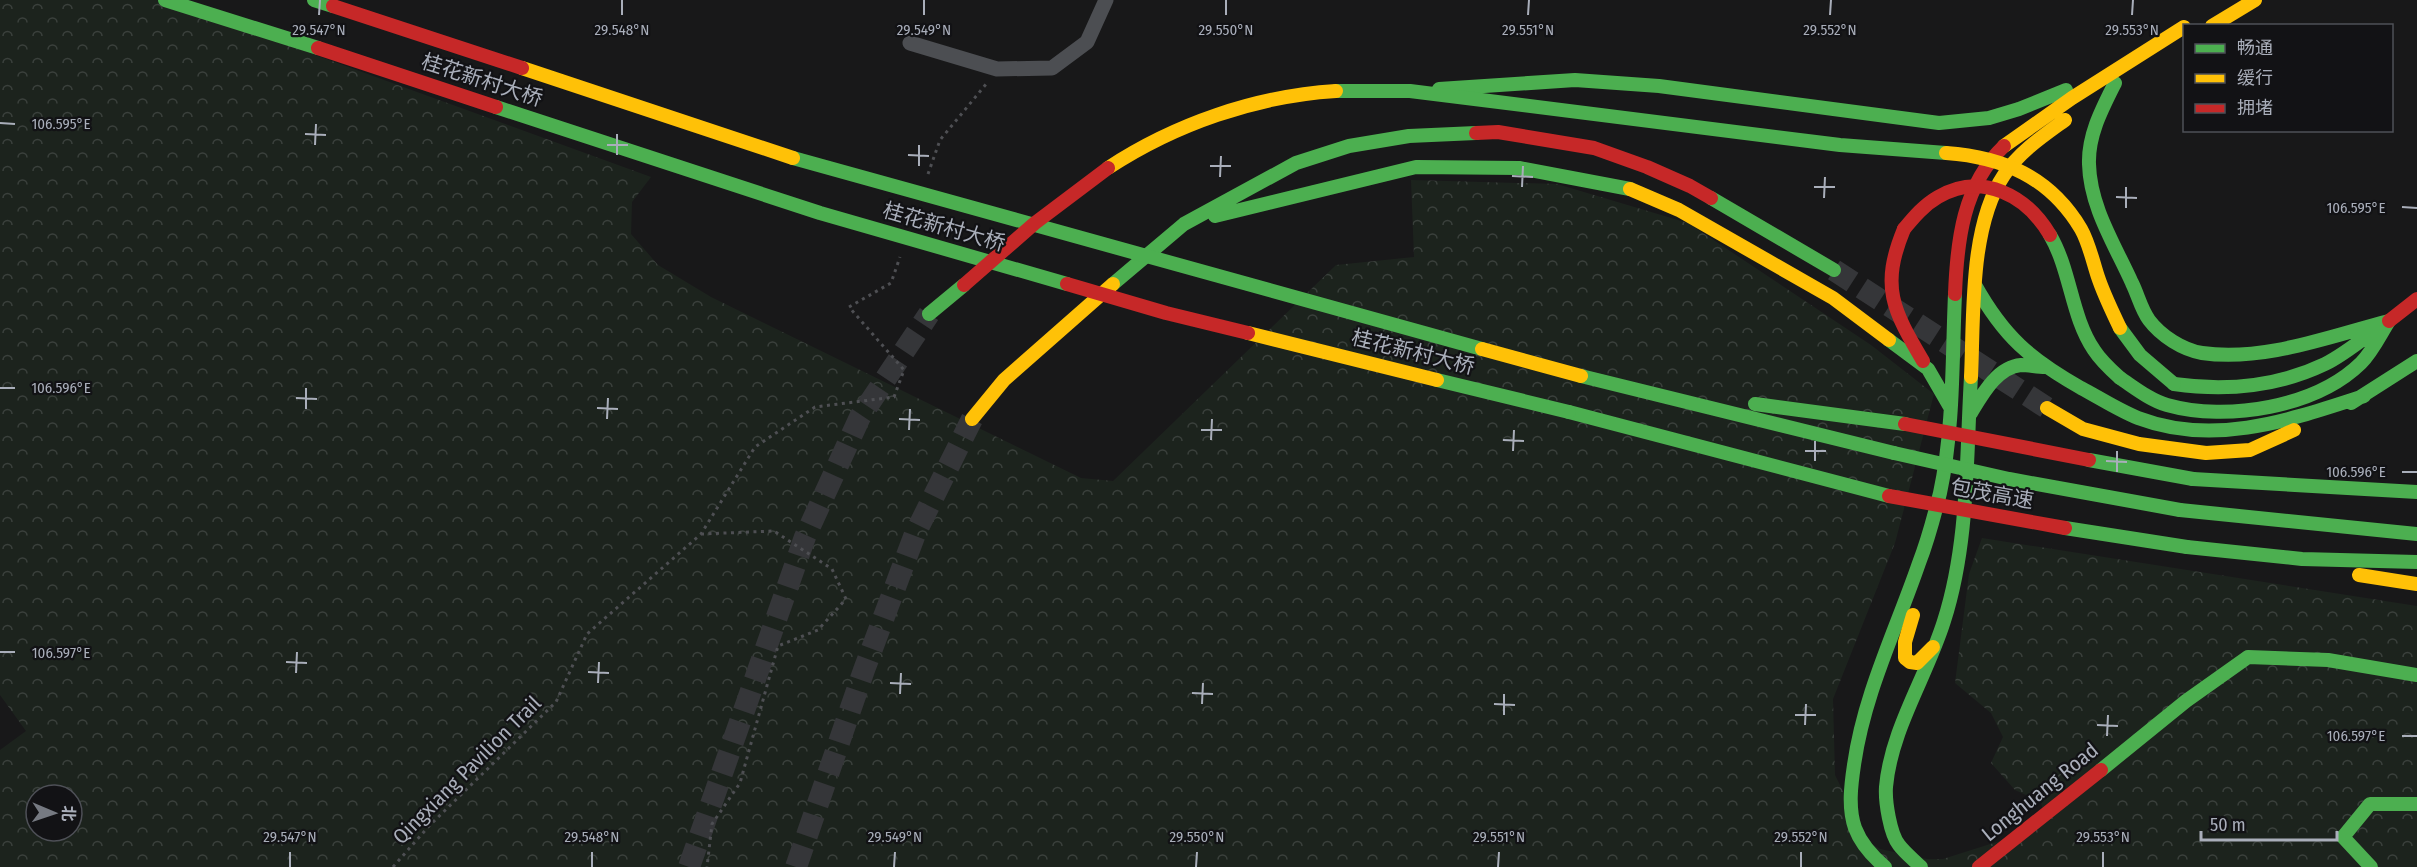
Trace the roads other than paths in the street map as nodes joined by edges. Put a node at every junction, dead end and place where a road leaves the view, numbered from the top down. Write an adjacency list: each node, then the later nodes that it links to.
1 (165, 0): 28 (main road, 桂花新村大桥, bridge)
2 (314, 0): 23 (main road, 桂花新村大桥, bridge)
3 (1107, 0): 9 (street)
4 (2229, 0): 6 (main road)
5 (2255, 0): 6 (main road)
6 (2196, 23)
7 (2183, 31): 10 (main road)
8 (2183, 42): 10 (main road)
9 (910, 43)
10 (2113, 77): 11 (main road, bridge); 13 (main road); 15 (main road); 19 (main road)
11 (1410, 91): 18 (main road, bridge); 19 (main road, bridge)
12 (1184, 224): 14 (main road); 22 (main road); 30 (main road, bridge)
13 (1957, 243): 15 (main road); 26 (main road)
14 (1834, 270)
15 (1976, 287): 21 (main road); 29 (main road)
16 (2417, 299): 19 (main road)
17 (2417, 310): 19 (main road)
18 (929, 314)
19 (2389, 321): 22 (main road, bridge)
20 (2417, 362): 24 (main road)
21 (2045, 367): 24 (main road); 29 (main road)
22 (1928, 369): 26 (main road)
23 (1581, 376): 25 (main road, 包茂高速)
24 (2364, 396): 27 (main road)
25 (1672, 397): 31 (main road, bridge); 33 (main road, 包茂高速, bridge)
26 (1950, 407): 32 (main road)
27 (2047, 408)
28 (1569, 412): 34 (main road, 包茂高速, bridge)
29 (1970, 414): 37 (main road)
30 (972, 419)
31 (2417, 492)
32 (1932, 522): 37 (main road); 40 (main road)
33 (2417, 534)
34 (2233, 554): 35 (main road, 包茂高速); 36 (main road)
35 (2417, 562)
36 (2417, 584)
37 (1934, 646): 41 (main road)
38 (2417, 675): 42 (main road, Longhuang Road)
39 (2417, 804): 43 (main road)
40 (1885, 867)
41 (1921, 867)
42 (1979, 867)
43 (2371, 867)

